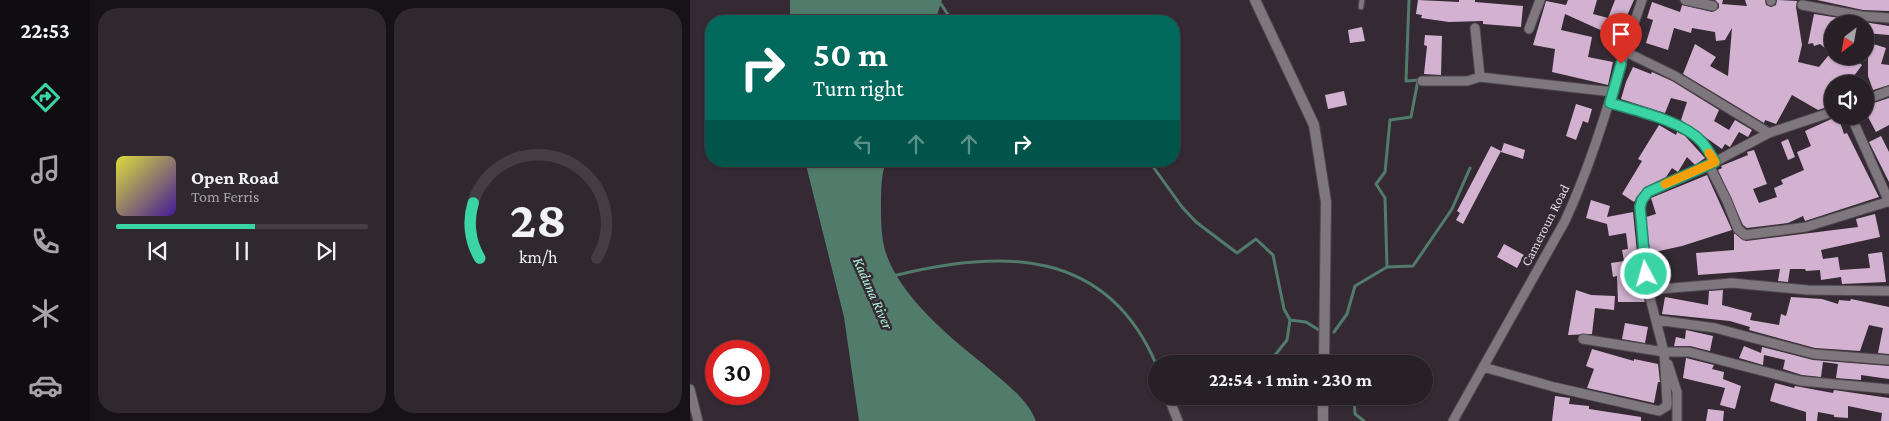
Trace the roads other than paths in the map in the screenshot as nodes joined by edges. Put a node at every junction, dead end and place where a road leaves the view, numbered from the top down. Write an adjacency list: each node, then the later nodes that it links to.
1 (1255, 0): 29 (street)
2 (1362, 0): 8 (lane)
3 (1540, 0): 11 (street)
4 (1642, 0): 12 (street, Cameroun Road)
5 (1685, 0): 7 (street)
6 (1802, 5): 9 (street)
7 (1713, 6)
8 (1361, 8)
9 (1889, 18)
10 (1476, 28): 13 (street)
11 (1529, 29)
12 (1624, 51): 16 (street, Cameroun Road); 21 (street)
13 (1480, 77): 14 (street); 16 (street)
14 (1422, 81)
15 (1889, 91): 17 (street)
16 (1613, 92): 18 (street, Cameroun Road)
17 (1874, 97)
18 (1610, 103): 22 (street); 31 (street, Cameroun Road)
19 (1824, 115): 21 (street)
20 (1855, 125): 23 (street)
21 (1769, 134): 22 (street)
22 (1712, 163): 23 (street); 24 (street)
23 (1888, 202)
24 (1648, 290): 25 (street); 26 (street)
25 (1889, 291)
26 (1657, 320): 28 (street); 30 (street)
27 (1583, 339): 28 (street)
28 (1664, 352): 31 (street); 32 (street); 40 (street)
29 (1324, 355)
30 (1889, 360)
31 (1483, 368): 39 (street, Cameroun Road)
32 (1889, 389)
33 (690, 390): 36 (street)
34 (1172, 405): 37 (street)
35 (1323, 405): 38 (street)
36 (698, 421)
37 (1178, 421)
38 (1323, 421)
39 (1453, 421)
40 (1677, 421)

